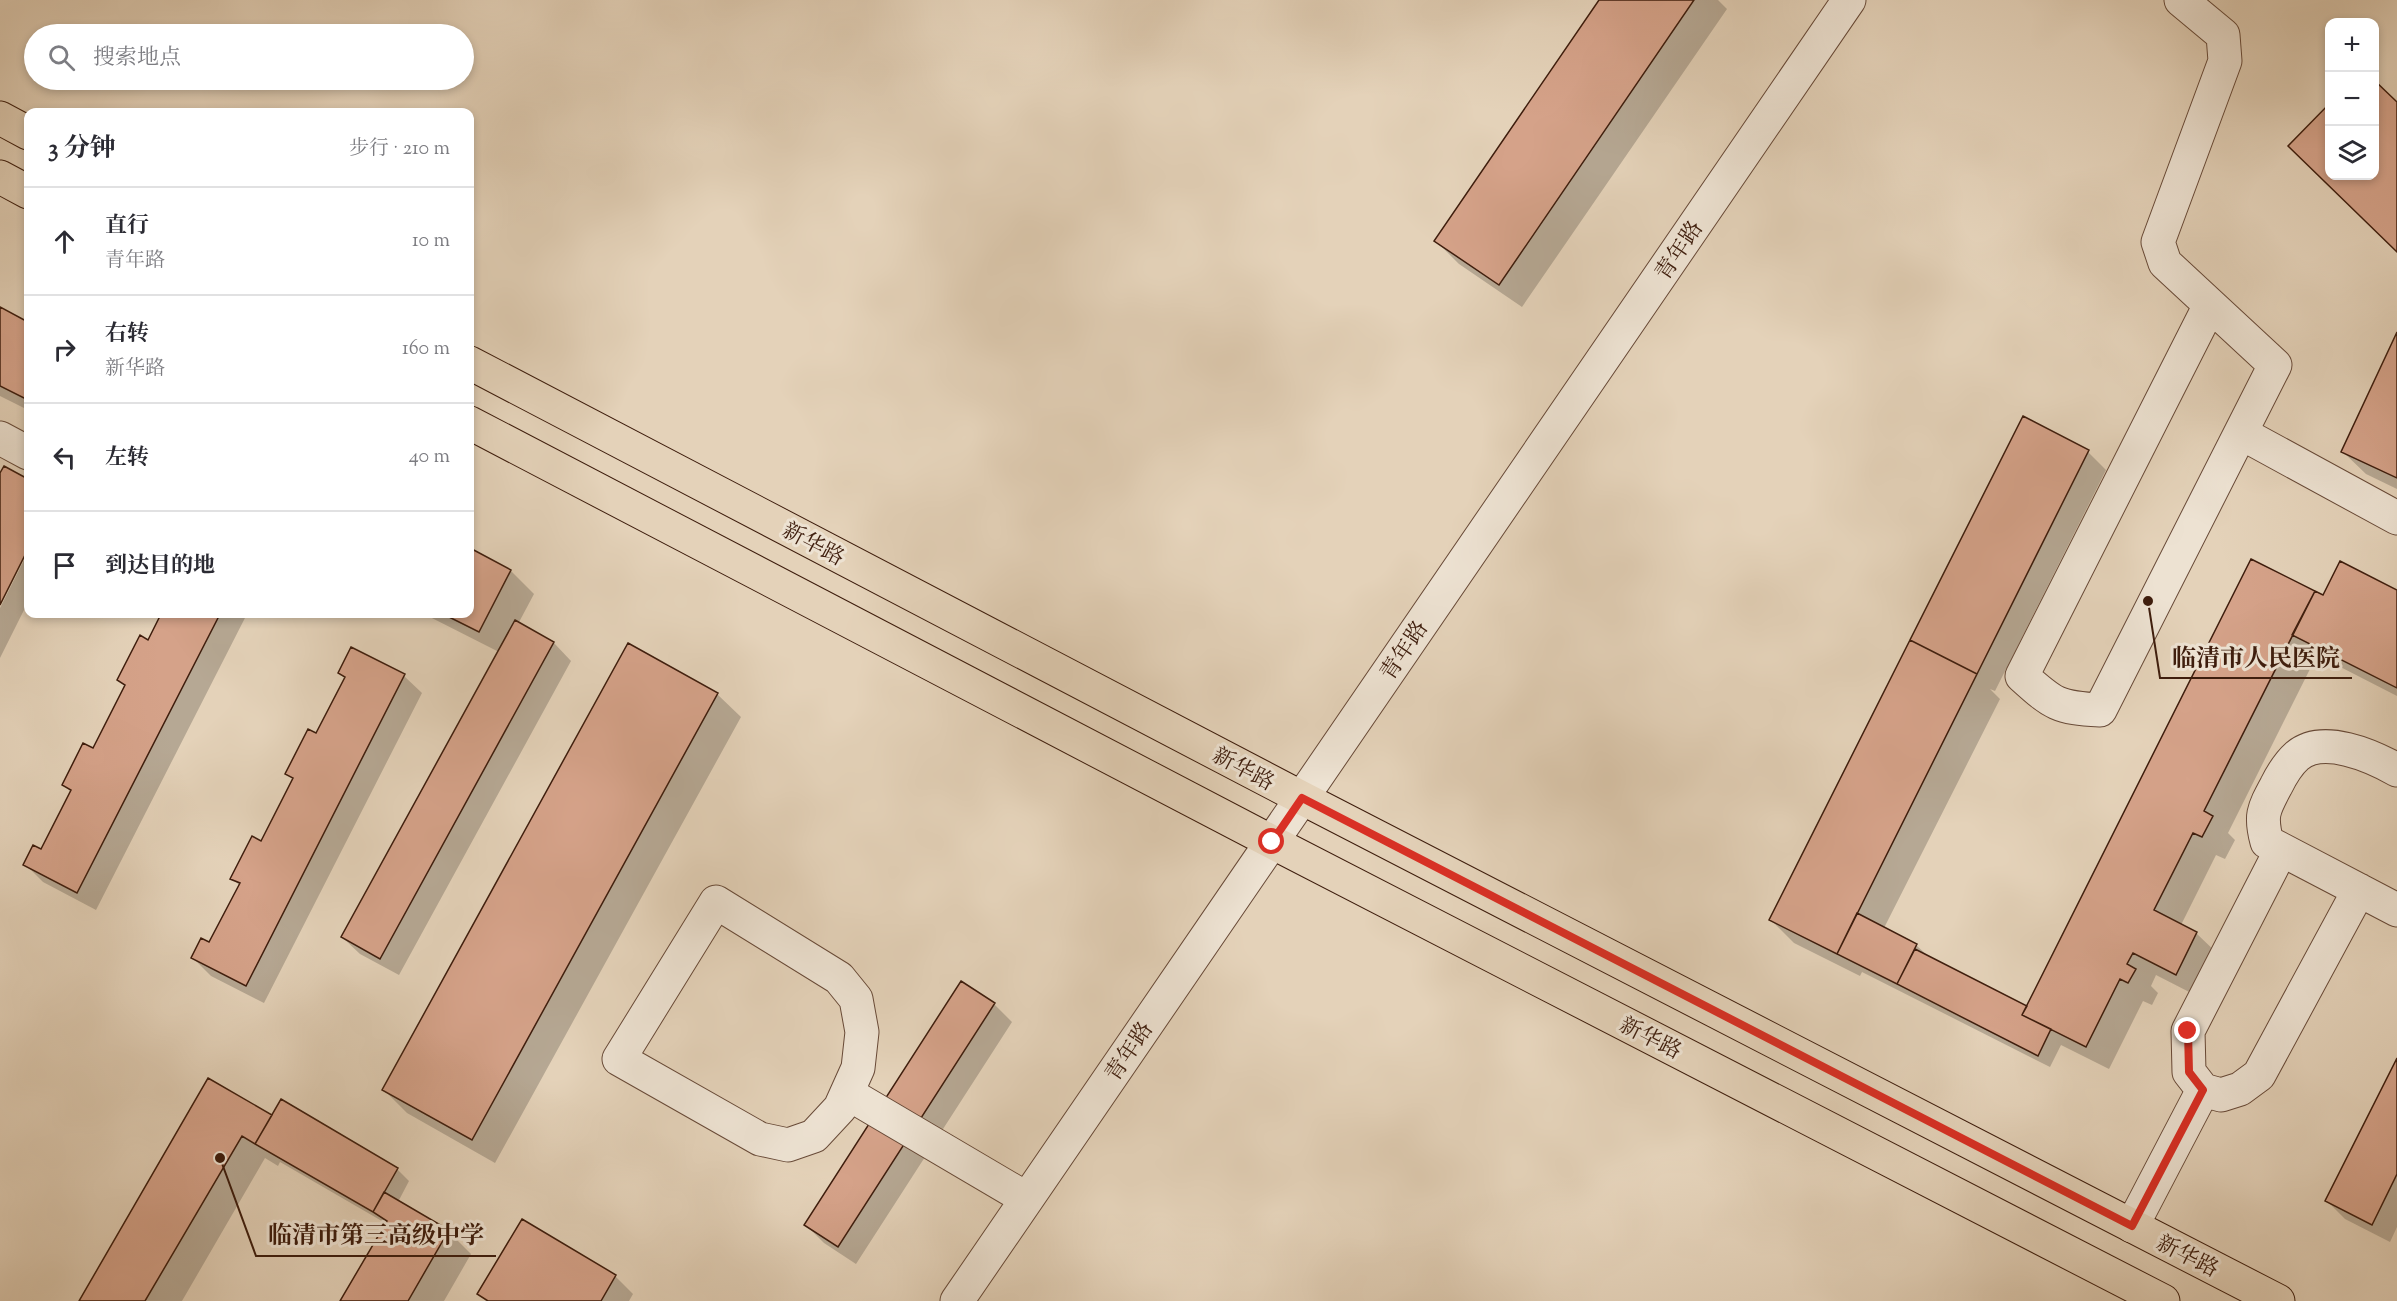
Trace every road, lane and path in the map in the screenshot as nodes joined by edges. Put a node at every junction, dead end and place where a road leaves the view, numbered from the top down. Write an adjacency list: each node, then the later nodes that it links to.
1 (1849, 0): 15 (street, 青年路)
2 (2181, 0): 7 (street)
3 (0, 118): 4 (main road)
4 (24, 131)
5 (0, 177): 6 (main road)
6 (24, 190)
7 (2210, 305): 10 (street); 10 (street)
8 (474, 365): 15 (main road, 新华路)
9 (474, 425): 16 (main road, 新华路)
10 (2241, 433): 13 (street)
11 (0, 438): 12 (street)
12 (24, 451)
13 (2397, 518)
14 (2397, 770): 17 (street)
15 (1302, 798): 16 (street, 青年路); 23 (main road, 新华路)
16 (1272, 842): 22 (street, 青年路); 25 (main road, 新华路)
17 (2281, 850): 18 (street); 20 (street)
18 (2359, 891): 19 (street); 20 (street)
19 (2397, 910)
20 (2203, 1090): 23 (street)
21 (847, 1093): 21 (street); 22 (street)
22 (1027, 1199): 24 (street, 青年路)
23 (2132, 1226): 26 (main road, 新华路)
24 (957, 1301)
25 (2163, 1301)
26 (2277, 1301)

